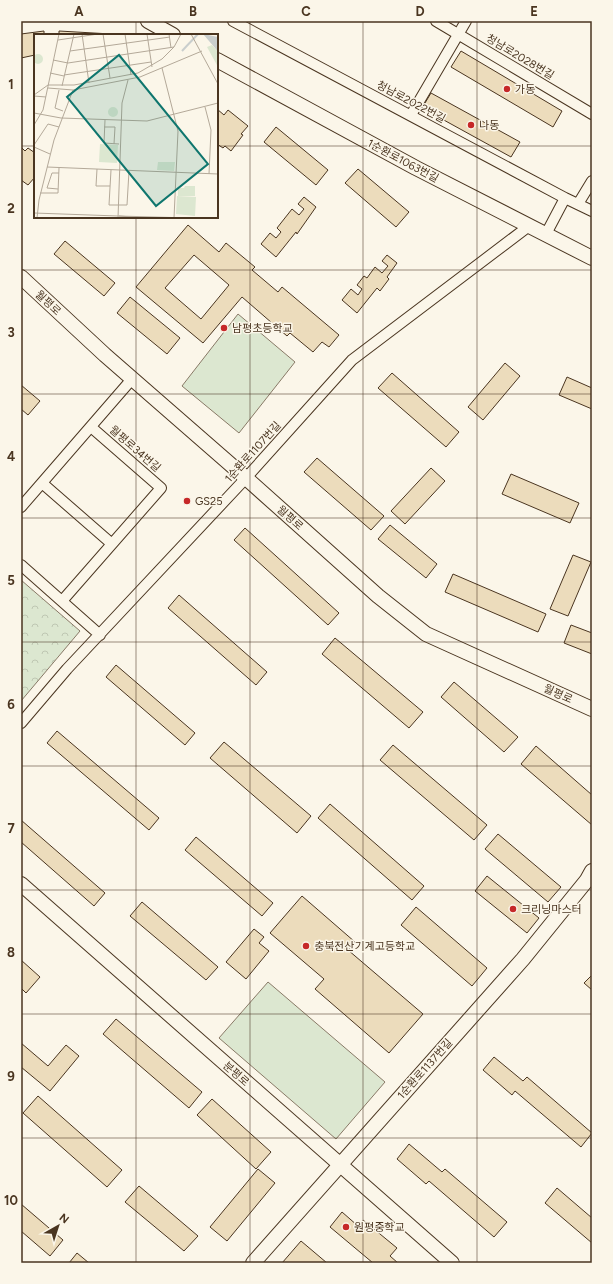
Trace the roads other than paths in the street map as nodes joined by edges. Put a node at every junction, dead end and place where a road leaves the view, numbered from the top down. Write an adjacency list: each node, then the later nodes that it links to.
1 (148, 21): 5 (street)
2 (235, 21): 9 (street, 청남로2022번길)
3 (436, 21): 6 (street, 청남로2028번길)
4 (466, 21): 6 (street)
5 (170, 34)
6 (458, 34): 8 (street, 청남로2028번길); 9 (street)
7 (218, 61): 14 (street, 1순환로1063번길)
8 (592, 114)
9 (411, 115): 11 (street, 청남로2022번길)
10 (592, 181): 12 (street)
11 (565, 198): 12 (street, 청남로2022번길); 15 (street)
12 (578, 204): 13 (street, 청남로2022번길)
13 (592, 211)
14 (529, 226): 15 (street, 1순환로1063번길); 20 (street, 1순환로1107번길)
15 (546, 234): 16 (street, 1순환로1063번길)
16 (592, 258)
17 (21, 278): 18 (street, 월평로)
18 (132, 379): 19 (street, 월평로34번길); 20 (street, 월평로)
19 (91, 427): 21 (street, 월평로34번길); 23 (street, 월평로34번길)
20 (246, 478): 26 (street, 1순환로1107번길); 27 (street, 월평로)
21 (42, 483): 22 (street, 월평로34번길); 23 (street)
22 (21, 507)
23 (112, 544): 25 (street, 월평로34번길)
24 (21, 565): 25 (street)
25 (62, 601): 26 (street)
26 (100, 635): 28 (street, 1순환로1107번길)
27 (592, 709)
28 (21, 722)
29 (592, 871): 31 (street, 1순환로1137번길)
30 (21, 884): 31 (street, 분평로)
31 (340, 1164): 32 (street, 1순환로1137번길); 33 (street, 분평로)
32 (253, 1263)
33 (452, 1263)

